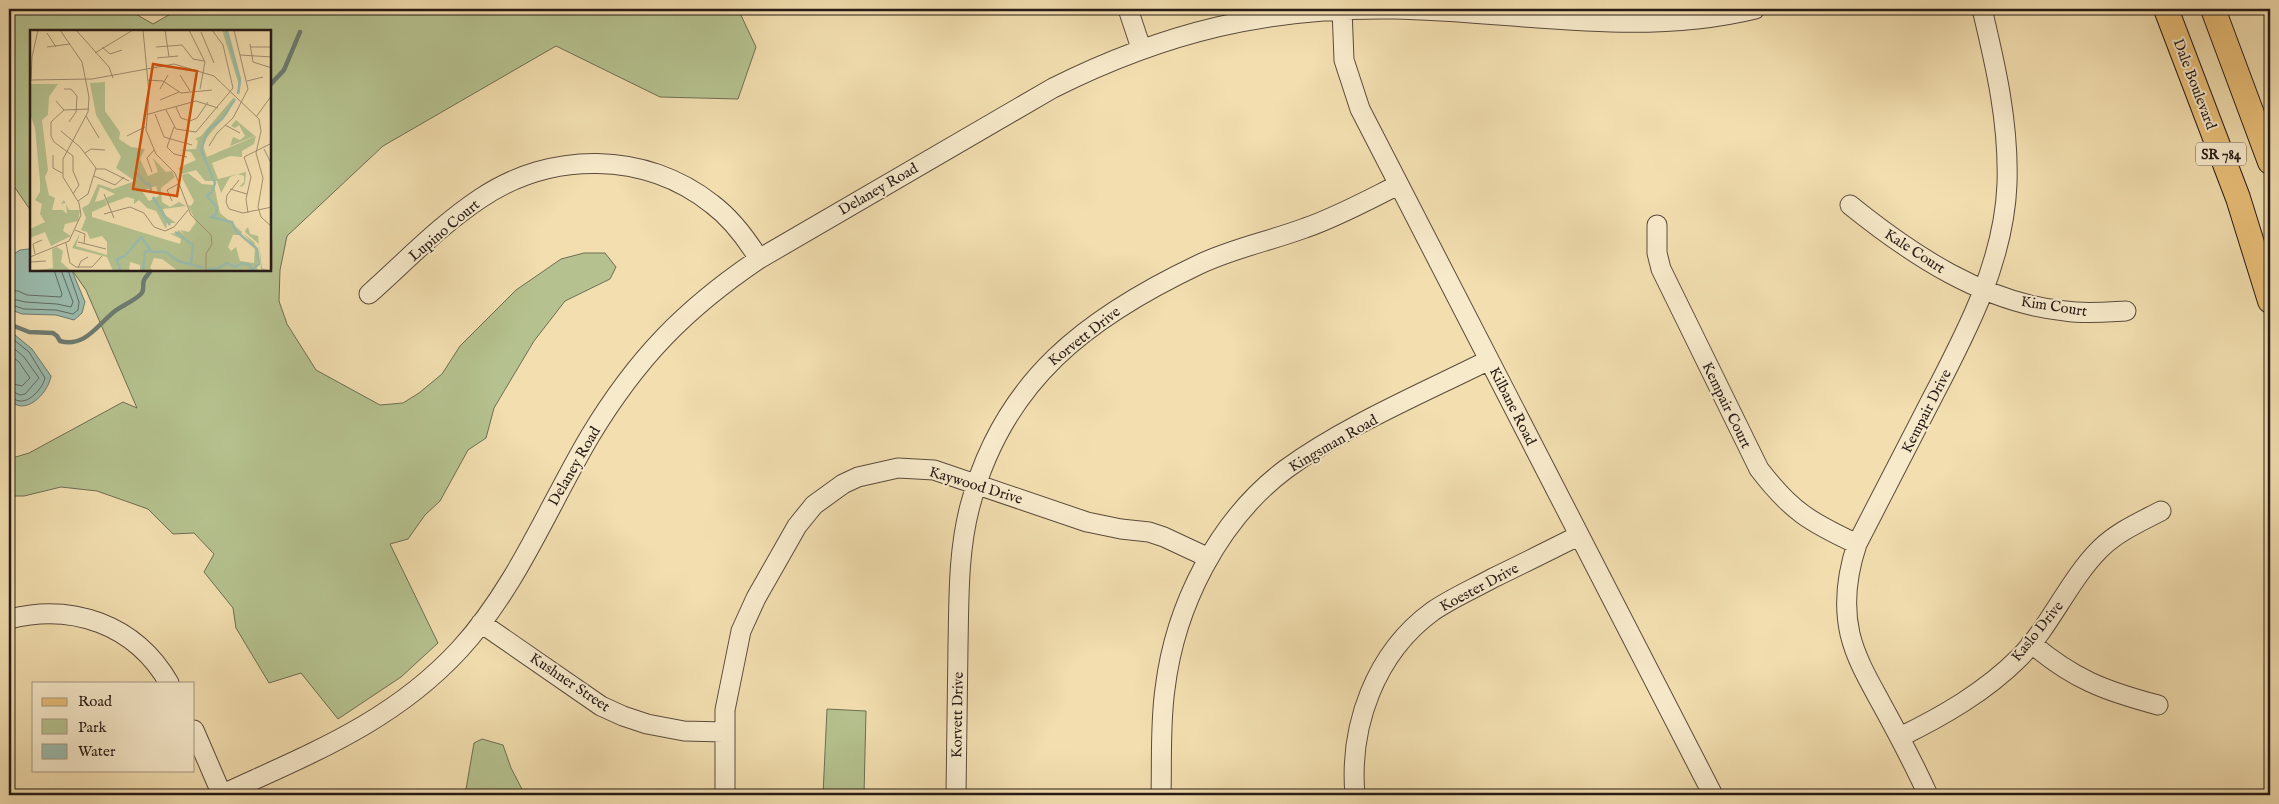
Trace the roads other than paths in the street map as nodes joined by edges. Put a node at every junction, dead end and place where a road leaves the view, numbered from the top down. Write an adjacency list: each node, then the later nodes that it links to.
1 (1128, 9): 7 (street)
2 (1342, 9): 3 (street, Delaney Road); 7 (street, Delaney Road); 9 (street, Kilbane Road)
3 (1755, 9)
4 (1982, 9): 13 (street, Kempair Drive)
5 (2166, 9): 15 (main road, Dale Boulevard / SR 784)
6 (2213, 9): 8 (main road, SR 784)
7 (1141, 48): 12 (street, Delaney Road)
8 (2270, 162)
9 (1398, 184): 17 (street, Kilbane Road); 18 (street, Korvett Drive)
10 (1850, 205): 13 (street, Kale Court)
11 (1657, 225): 21 (street, Kempair Court)
12 (759, 259): 14 (street, Lupino Court); 24 (street, Delaney Road)
13 (1983, 289): 16 (street, Kim Court); 21 (street, Kempair Drive)
14 (369, 294)
15 (2270, 301)
16 (2126, 311)
17 (1489, 360): 20 (street, Kilbane Road); 22 (street, Kingsman Road)
18 (976, 484): 22 (street, Kaywood Drive); 29 (street, Kaywood Drive); 33 (street, Korvett Drive)
19 (2161, 511): 25 (street, Kaslo Drive)
20 (1578, 536): 35 (street, Koester Drive); 36 (street, Kilbane Road)
21 (1857, 544): 30 (street, Kempair Drive)
22 (1209, 558): 34 (street, Kingsman Road)
23 (9, 620): 26 (street)
24 (482, 623): 29 (street, Kushner Street); 31 (street, Delaney Road)
25 (2031, 643): 27 (street); 30 (street, Kaslo Drive)
26 (168, 682)
27 (2158, 705)
28 (195, 732): 31 (street)
29 (724, 732): 32 (street, Kaywood Drive)
30 (1900, 737): 37 (street, Kempair Drive)
31 (221, 795)
32 (725, 795)
33 (956, 795)
34 (1162, 795)
35 (1355, 795)
36 (1713, 795)
37 (1928, 795)

